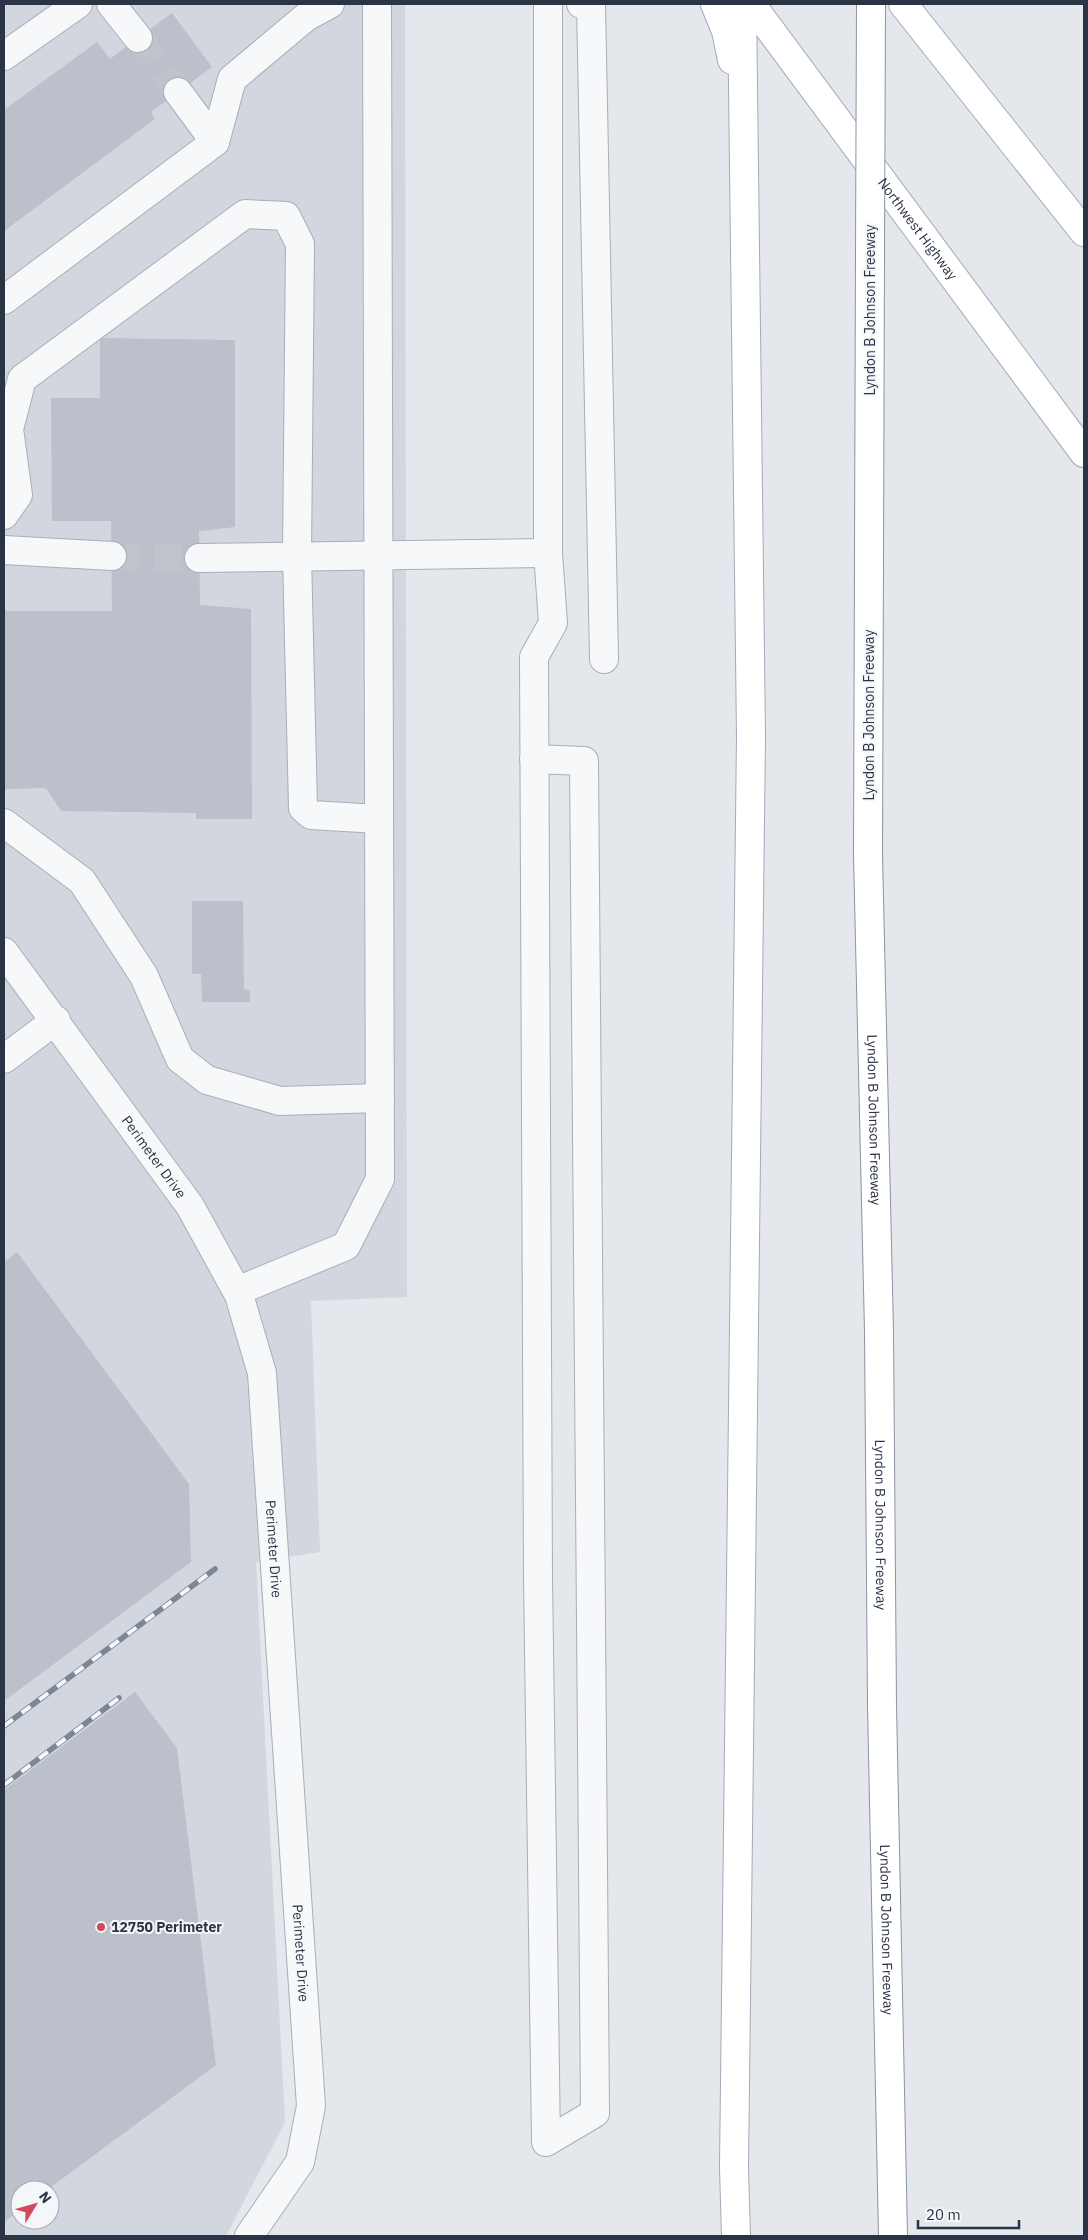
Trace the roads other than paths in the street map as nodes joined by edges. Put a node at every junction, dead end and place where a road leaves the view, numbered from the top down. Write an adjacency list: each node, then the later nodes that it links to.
1 (78, 4): 13 (street)
2 (111, 4): 12 (street)
3 (330, 4): 16 (street)
4 (377, 4): 23 (street)
5 (548, 4): 22 (street)
6 (581, 4): 27 (street)
7 (715, 4): 15 (main road)
8 (742, 4): 15 (main road)
9 (751, 4): 19 (main road, Northwest Highway)
10 (871, 4): 38 (main road, Lyndon B Johnson Freeway, bridge)
11 (903, 4): 17 (main road)
12 (138, 38)
13 (4, 56)
14 (178, 92): 16 (street)
15 (744, 117): 37 (main road)
16 (215, 142): 18 (street)
17 (1084, 232)
18 (4, 300)
19 (1084, 453)
20 (4, 515): 25 (street)
21 (4, 550): 24 (street)
22 (548, 553): 23 (street); 28 (street)
23 (377, 555): 25 (street); 29 (street)
24 (112, 556)
25 (298, 556): 26 (street); 29 (street)
26 (199, 558)
27 (604, 659)
28 (534, 759): 28 (street)
29 (378, 819): 34 (street)
30 (4, 823): 34 (street)
31 (4, 952): 32 (street, Perimeter Drive)
32 (56, 1020): 33 (street); 35 (street, Perimeter Drive)
33 (4, 1059)
34 (380, 1098): 35 (street)
35 (237, 1291): 36 (street, Perimeter Drive)
36 (248, 2236)
37 (736, 2236)
38 (893, 2236)

